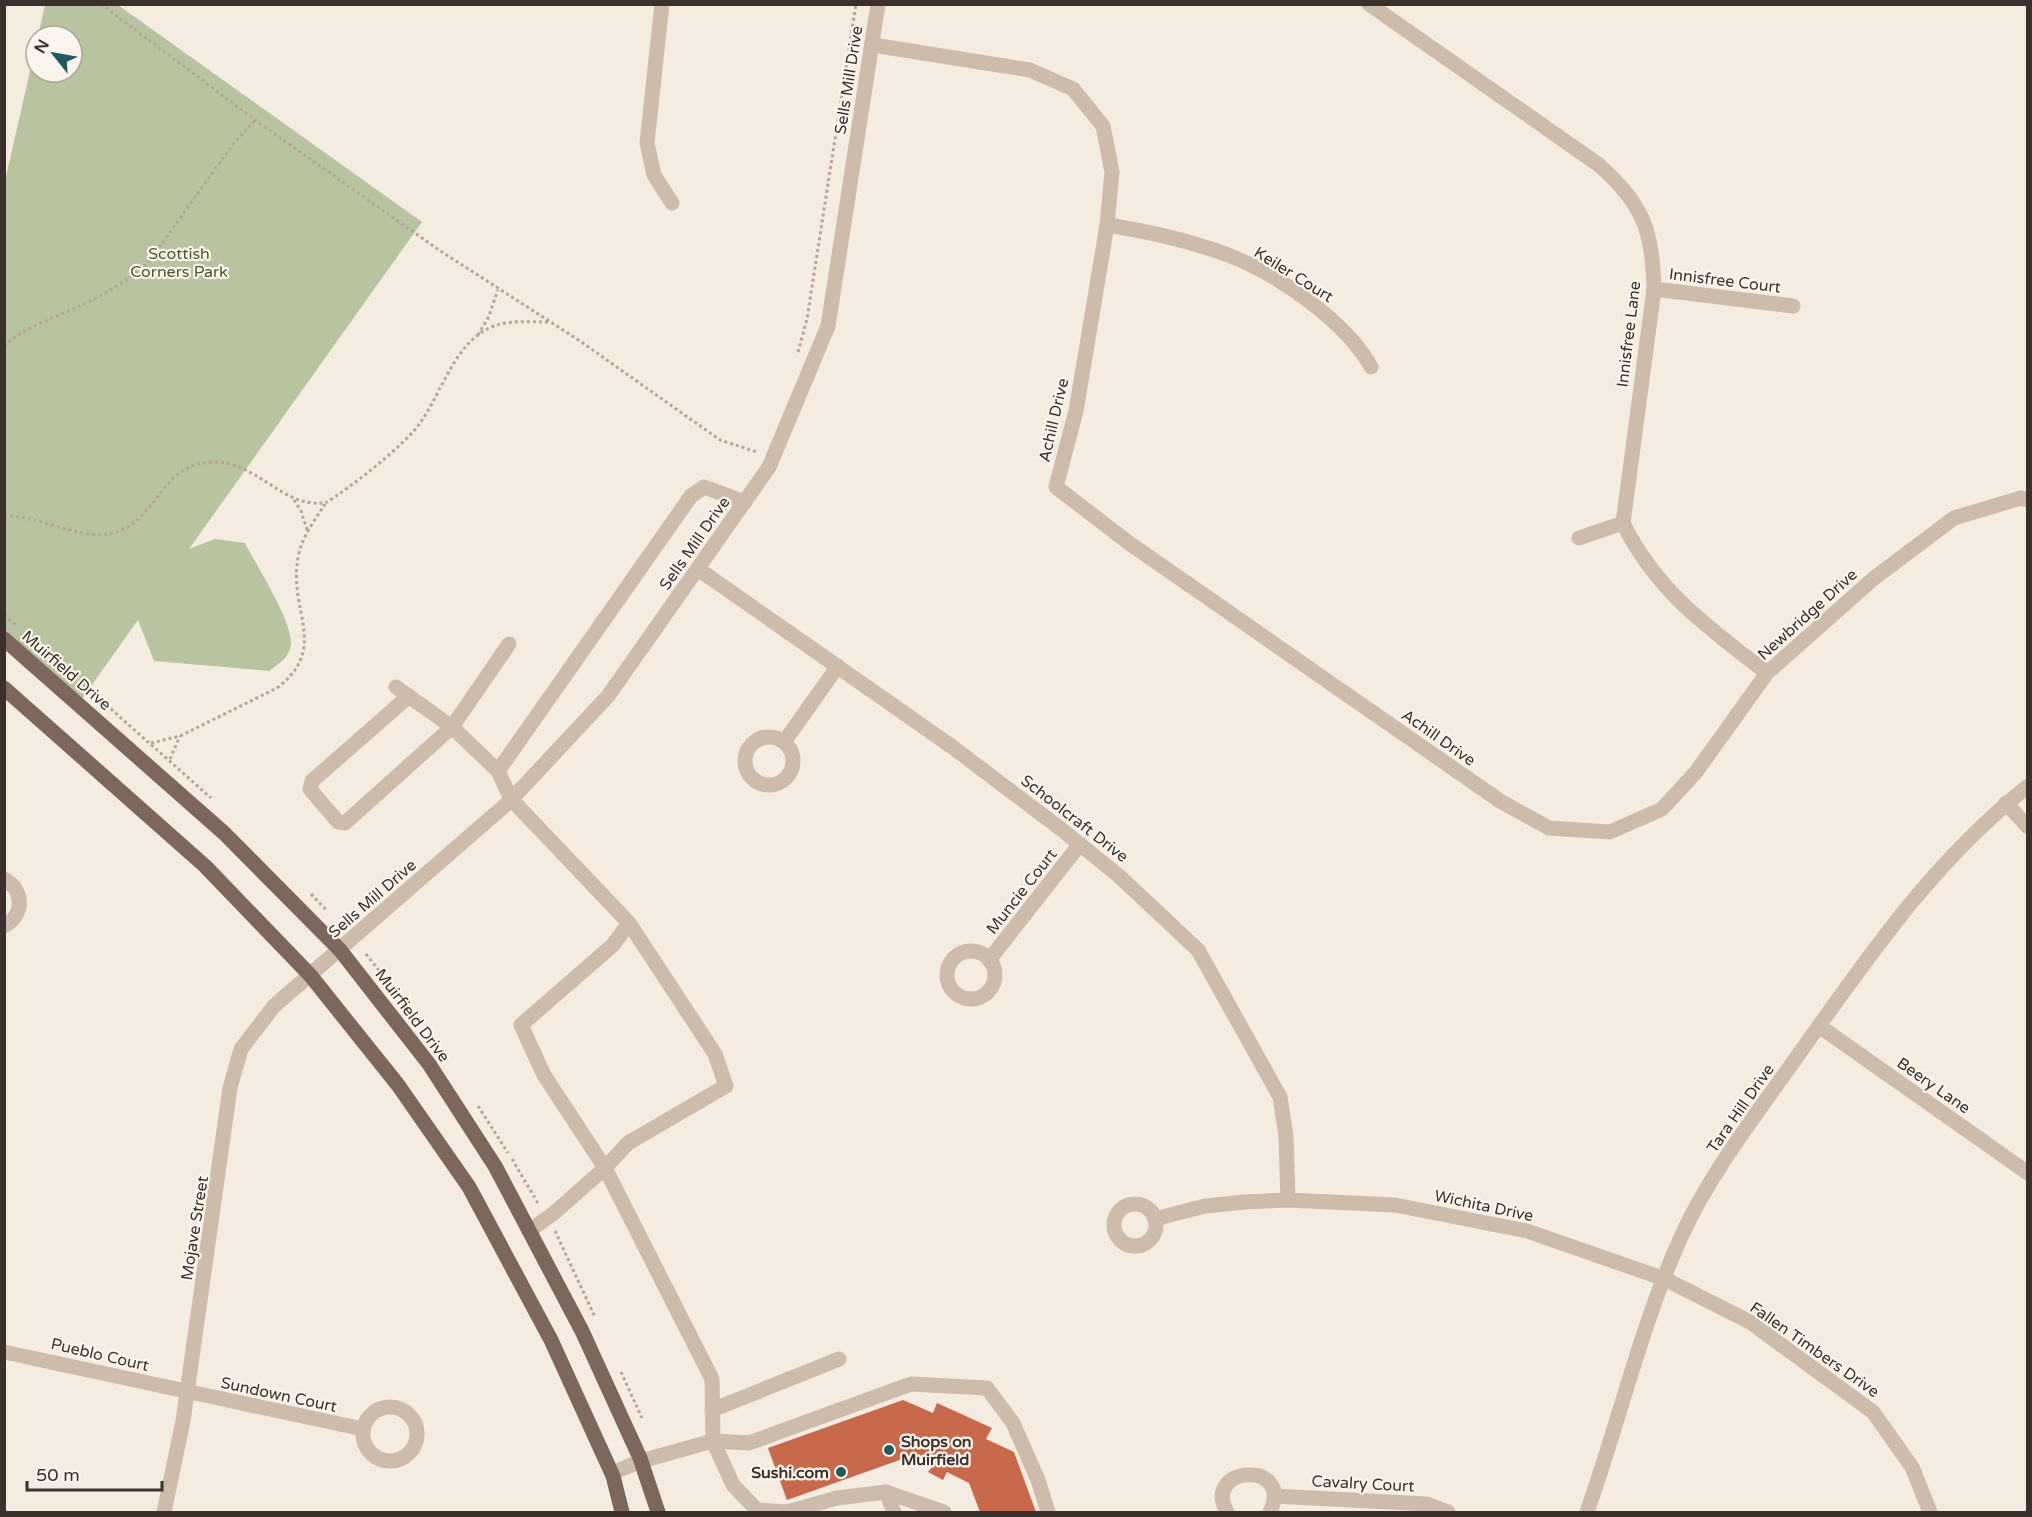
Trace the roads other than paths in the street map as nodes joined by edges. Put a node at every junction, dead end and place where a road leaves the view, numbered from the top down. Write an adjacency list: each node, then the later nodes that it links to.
1 (662, 4): 5 (street)
2 (878, 4): 4 (street, Sells Mill Drive)
3 (1369, 4): 7 (street, Innisfree Lane)
4 (873, 45): 6 (street, Achill Drive); 11 (street, Sells Mill Drive)
5 (672, 203)
6 (1107, 225): 9 (street, Keiler Court); 27 (street, Achill Drive)
7 (1654, 289): 8 (street, Innisfree Court); 12 (street, Innisfree Lane)
8 (1793, 306)
9 (1371, 367)
10 (2028, 500): 18 (street, Newbridge Drive)
11 (745, 502): 14 (street, Sells Mill Drive); 22 (street)
12 (1623, 523): 13 (street); 18 (street)
13 (1579, 538)
14 (698, 569): 17 (street, Schoolcraft Drive); 24 (street, Sells Mill Drive)
15 (4, 639): 32 (main road, Muirfield Drive)
16 (509, 644): 20 (street)
17 (838, 666): 21 (street); 28 (street, Schoolcraft Drive)
18 (1767, 673): 27 (street, Newbridge Drive)
19 (4, 688): 34 (main road)
20 (452, 727): 20 (street); 22 (street)
21 (784, 742)
22 (498, 771): 24 (street)
23 (2028, 786): 25 (street, Tara Hill Drive)
24 (512, 799): 30 (street); 32 (street, Sells Mill Drive)
25 (2006, 803): 26 (street); 35 (street, Tara Hill Drive)
26 (2028, 827)
27 (1549, 828)
28 (1080, 844): 33 (street, Muncie Court); 38 (street, Schoolcraft Drive)
29 (4, 879): 31 (street)
30 (629, 923): 36 (street); 36 (street)
31 (4, 926)
32 (340, 950): 34 (street, Sells Mill Drive); 40 (main road, Muirfield Drive)
33 (989, 960)
34 (310, 975): 44 (street, Mojave Street); 49 (main road)
35 (1819, 1026): 37 (street, Beery Lane); 41 (street, Tara Hill Drive)
36 (605, 1168): 40 (street); 45 (street)
37 (2028, 1173)
38 (1288, 1200): 39 (street, Wichita Drive); 41 (street, Wichita Drive)
39 (1155, 1219)
40 (530, 1231): 48 (main road, Muirfield Drive)
41 (1665, 1279): 64 (street, Tara Hill Drive); 65 (street, Fallen Timbers Drive)
42 (4, 1352): 44 (street, Pueblo Court)
43 (839, 1359): 45 (street)
44 (187, 1392): 46 (street, Sundown Court); 53 (street, Mojave Street)
45 (712, 1410): 47 (street)
46 (363, 1429)
47 (713, 1441): 48 (street); 56 (street); 60 (street)
48 (641, 1461): 49 (street); 55 (main road, Muirfield Drive)
49 (612, 1473): 54 (main road)
50 (886, 1492): 52 (street); 58 (street); 59 (street)
51 (1274, 1496): 61 (street); 62 (street); 63 (street, Cavalry Court)
52 (837, 1498): 56 (street); 57 (street)
53 (164, 1512)
54 (622, 1512)
55 (658, 1512)
56 (787, 1512)
57 (843, 1512)
58 (894, 1512)
59 (944, 1512)
60 (1048, 1512)
61 (1227, 1512)
62 (1270, 1512)
63 (1448, 1512)
64 (1587, 1512)
65 (1930, 1512)

